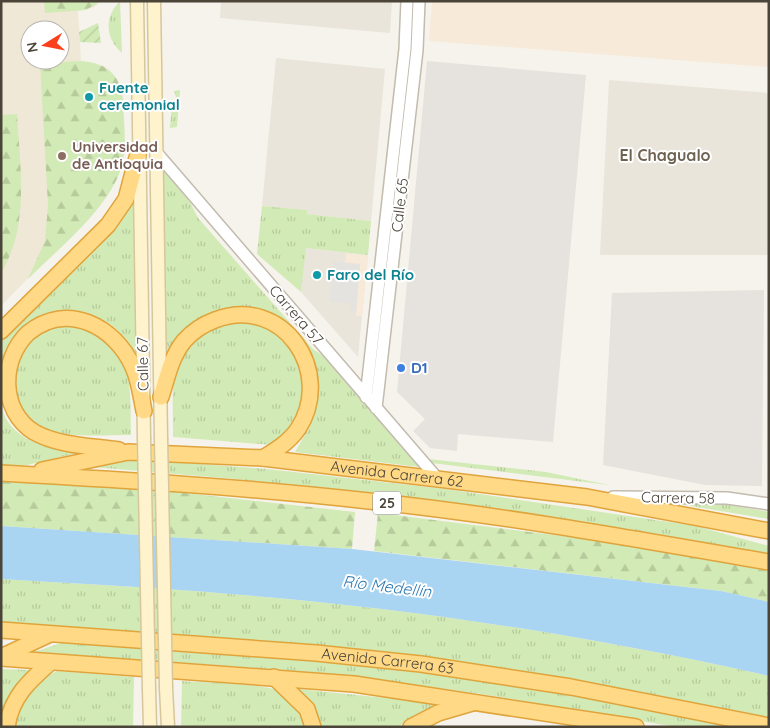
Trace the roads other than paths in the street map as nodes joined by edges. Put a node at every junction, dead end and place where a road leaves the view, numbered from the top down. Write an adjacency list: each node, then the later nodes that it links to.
1 (137, 1): 5 (main road, Calle 67)
2 (154, 1): 6 (main road, Calle 67)
3 (407, 1): 8 (street, Calle 65)
4 (419, 1): 10 (street, Calle 65)
5 (139, 150): 7 (highway); 11 (main road, Calle 67)
6 (156, 152): 8 (street, Carrera 57); 9 (main road, Calle 67)
7 (1, 330)
8 (366, 396): 10 (street, Carrera 57)
9 (161, 397): 13 (highway); 31 (main road, Calle 67, bridge)
10 (376, 408): 16 (street, Carrera 57)
11 (144, 410): 12 (highway); 30 (main road, Calle 67, bridge)
12 (128, 452): 13 (highway, Avenida Carrera 62 / 25); 15 (highway, Avenida Carrera 62 / 25)
13 (263, 458): 16 (highway, Avenida Carrera 62 / 25)
14 (1, 473): 15 (highway, Avenida Carrera 62 / 25)
15 (23, 474): 20 (highway, Avenida Carrera 62 / 25)
16 (437, 478): 17 (highway, Avenida Carrera 62 / 25)
17 (587, 497): 18 (street, Carrera 58); 19 (highway, Avenida Carrera 62 / 25)
18 (766, 501)
19 (769, 531)
20 (769, 562)
21 (1, 630): 22 (highway, Avenida Carrera 63)
22 (54, 633): 23 (highway); 28 (highway, Avenida Carrera 63)
23 (1, 658): 24 (highway, Avenida Carrera 63)
24 (51, 662): 25 (highway, Avenida Carrera 63); 29 (highway)
25 (274, 677): 26 (highway, Avenida Carrera 63); 32 (highway)
26 (478, 702): 27 (highway, Avenida Carrera 63); 33 (highway)
27 (604, 724): 34 (highway, Avenida Carrera 63)
28 (769, 726)
29 (7, 727)
30 (150, 727)
31 (168, 727)
32 (313, 727)
33 (411, 727)
34 (636, 727)

